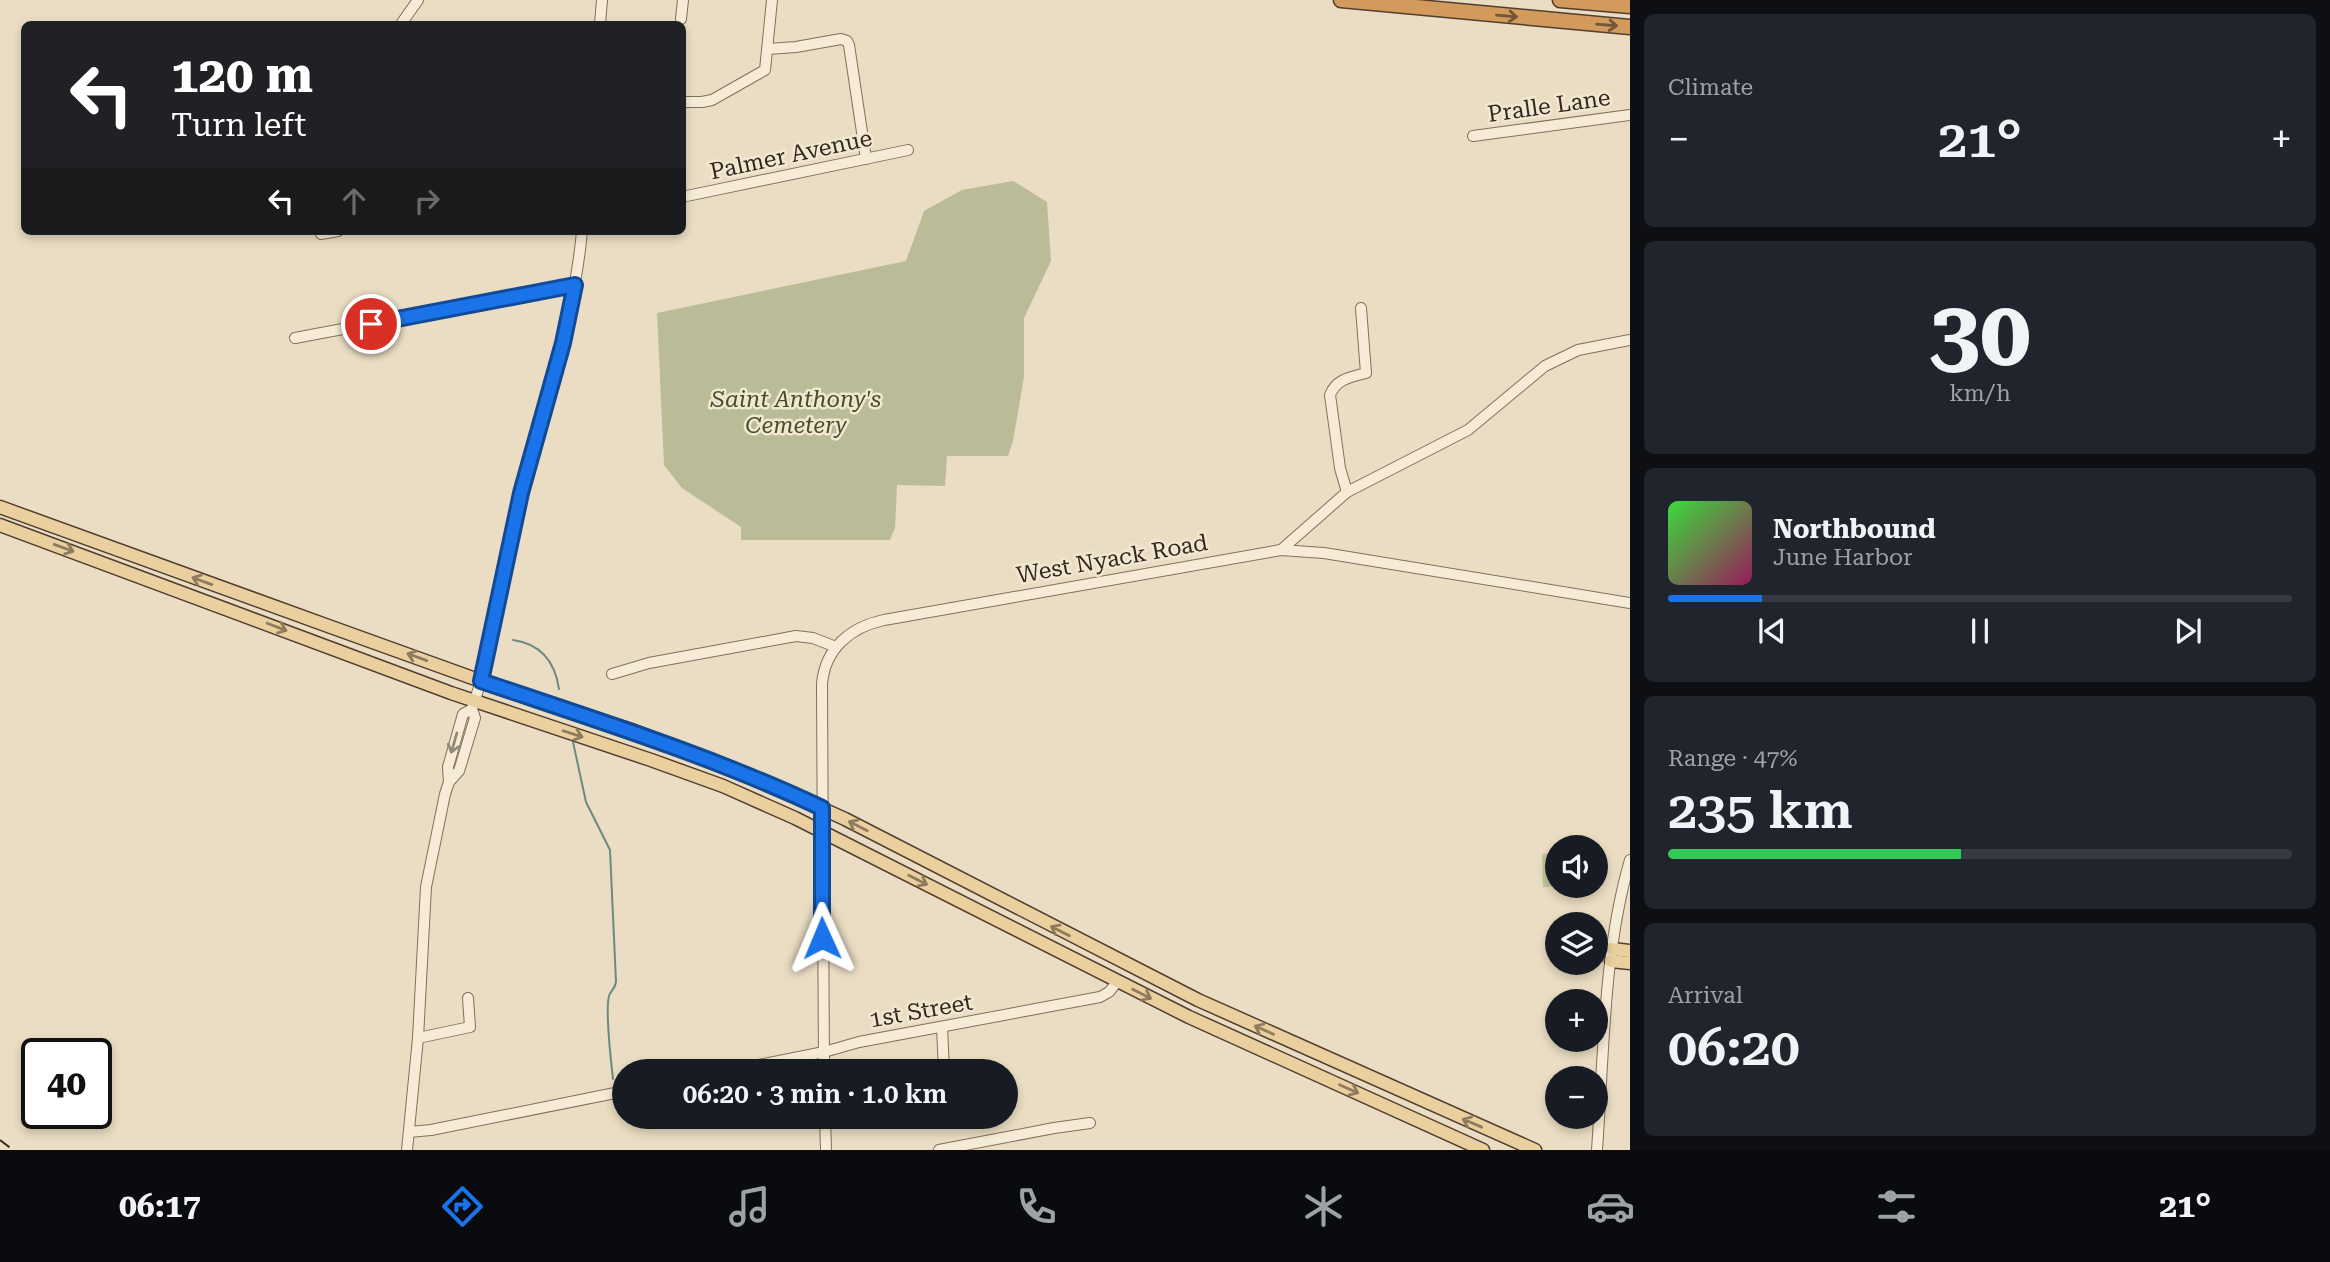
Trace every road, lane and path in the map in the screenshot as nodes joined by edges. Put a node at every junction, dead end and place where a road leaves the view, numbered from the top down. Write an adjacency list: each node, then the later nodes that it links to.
1 (418, 0): 9 (street)
2 (602, 0): 10 (street)
3 (682, 0): 8 (street)
4 (772, 0): 12 (street)
5 (1341, 0): 11 (highway, one-way to 11)
6 (1560, 0): 7 (highway)
7 (1630, 6)
8 (681, 19)
9 (403, 21)
10 (600, 21)
11 (1630, 27)
12 (768, 49): 13 (street); 17 (street)
13 (686, 102)
14 (1630, 115): 15 (street, Pralle Lane)
15 (1474, 136)
16 (908, 150): 17 (street, Palmer Avenue)
17 (866, 159): 18 (street, Palmer Avenue)
18 (686, 196)
19 (581, 235): 20 (street)
20 (575, 285): 22 (street); 31 (street)
21 (1361, 308): 24 (street)
22 (295, 338)
23 (1630, 340): 24 (street)
24 (1347, 492): 27 (street)
25 (0, 507): 31 (main road, one-way to 25)
26 (0, 525): 32 (main road, one-way to 32)
27 (1281, 550): 28 (street, West Nyack Road); 29 (street, West Nyack Road)
28 (1630, 603)
29 (836, 647): 30 (street); 33 (street)
30 (612, 674)
31 (481, 681): 32 (street); 33 (main road)
32 (473, 705): 34 (main road, one-way to 34); 42 (street)
33 (822, 808): 34 (street); 55 (main road, one-way to 33)
34 (822, 832): 39 (main road, one-way to 39); 43 (street)
35 (1630, 860): 37 (street)
36 (1630, 951): 37 (main road)
37 (1611, 955): 38 (main road); 56 (street)
38 (1630, 963)
39 (1117, 982): 41 (street, 1st Street); 54 (main road, one-way to 54)
40 (468, 998): 42 (street)
41 (942, 1027): 43 (street, 1st Street); 46 (street)
42 (418, 1038): 50 (street)
43 (824, 1052): 44 (street, 1st Street); 45 (street)
44 (789, 1059)
45 (824, 1059)
46 (943, 1059)
47 (612, 1094): 50 (street)
48 (1090, 1123): 53 (street)
49 (825, 1129): 52 (street)
50 (409, 1132): 51 (street)
51 (407, 1150)
52 (826, 1150)
53 (939, 1150)
54 (1483, 1150)
55 (1535, 1150)
56 (1597, 1150)

